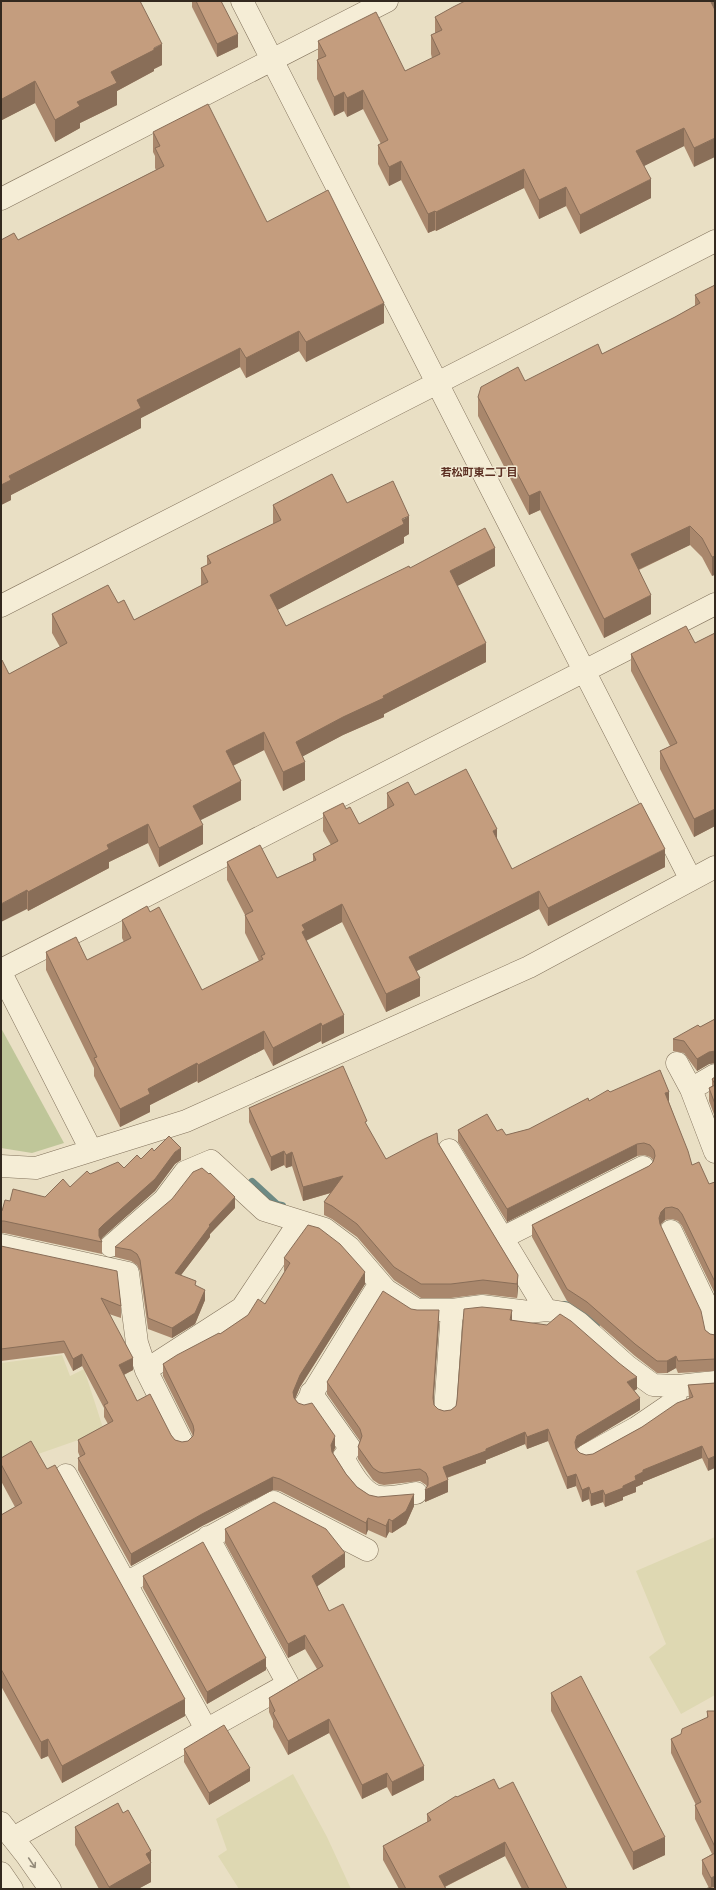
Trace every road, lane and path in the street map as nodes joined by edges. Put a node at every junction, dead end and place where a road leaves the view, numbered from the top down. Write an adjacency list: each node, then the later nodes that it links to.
1 (242, 1): 3 (street)
2 (387, 1): 3 (street)
3 (272, 60): 4 (street); 6 (street)
4 (1, 198)
5 (715, 241): 6 (street)
6 (437, 383): 8 (street); 9 (street)
7 (715, 604): 9 (street)
8 (1, 606)
9 (585, 671): 11 (street); 12 (street)
10 (715, 867): 11 (street)
11 (691, 880): 16 (street)
12 (1, 972): 16 (street)
13 (677, 1063): 15 (street)
14 (715, 1075): 15 (street)
15 (691, 1089): 18 (street)
16 (91, 1150): 19 (street)
17 (449, 1150): 23 (street)
18 (715, 1152)
19 (1, 1166)
20 (643, 1167): 23 (street)
21 (300, 1221): 25 (street); 26 (street); 30 (street)
22 (671, 1232): 29 (street)
23 (502, 1238): 28 (street)
24 (1, 1245): 30 (street)
25 (111, 1246)
26 (380, 1283): 27 (street); 37 (street)
27 (452, 1310): 28 (street); 33 (street)
28 (546, 1310): 32 (street)
29 (715, 1335)
30 (146, 1370): 34 (street)
31 (715, 1382): 32 (street)
32 (678, 1386): 35 (street)
33 (445, 1411)
34 (182, 1442)
35 (587, 1455)
36 (66, 1475): 40 (street)
37 (416, 1493)
38 (208, 1537): 39 (street); 40 (street); 41 (street)
39 (367, 1550)
40 (126, 1582): 41 (street)
41 (206, 1729): 42 (street)
42 (7, 1830): 45 (street, one-way to 45)
43 (1, 1873): 44 (street)
44 (12, 1889)
45 (50, 1889)

